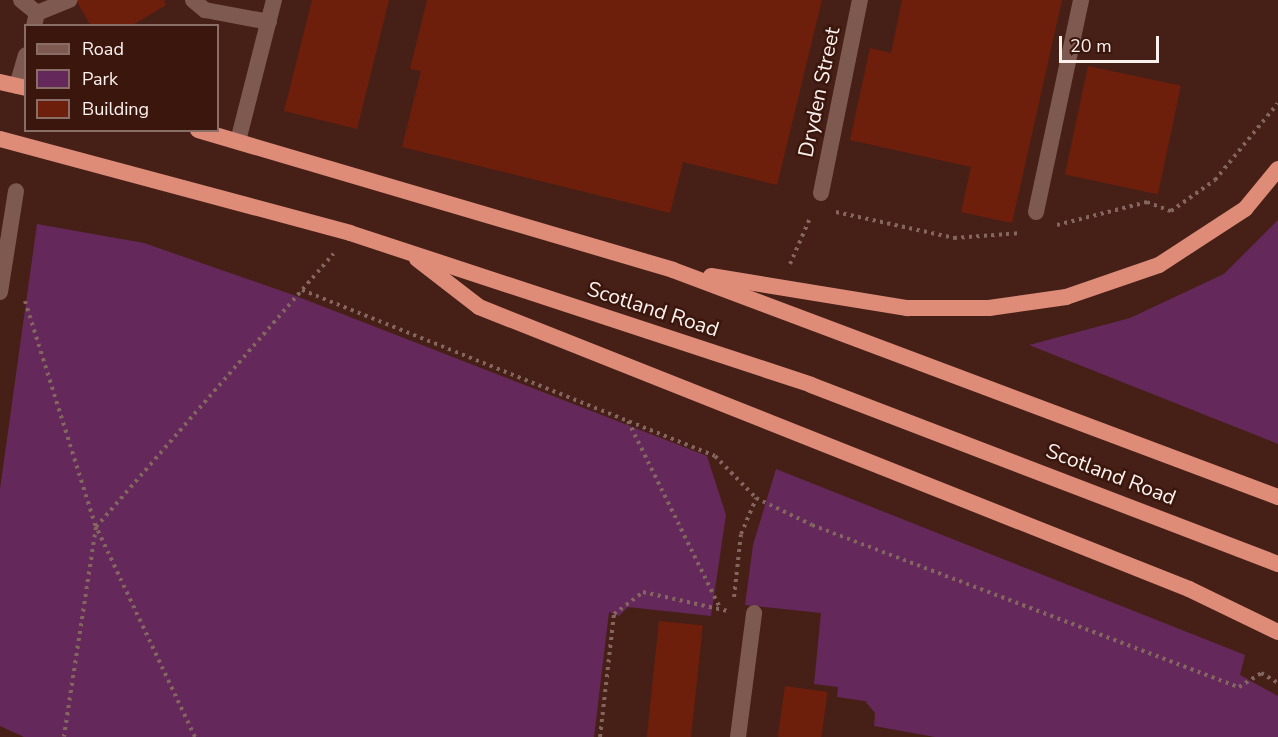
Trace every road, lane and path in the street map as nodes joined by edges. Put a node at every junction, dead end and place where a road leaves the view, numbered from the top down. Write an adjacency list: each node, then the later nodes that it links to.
1 (21, 0): 7 (street)
2 (70, 0): 7 (street)
3 (193, 0): 8 (street)
4 (274, 0): 8 (street)
5 (860, 0): 18 (street, Dryden Street)
6 (1081, 0): 19 (street)
7 (35, 19)
8 (269, 22): 15 (street)
9 (24, 68): 11 (street)
10 (0, 82): 11 (highway)
11 (21, 87)
12 (1278, 103): 20 (path)
13 (205, 132): 15 (highway, Scotland Road)
14 (0, 139): 21 (highway, Scotland Road)
15 (238, 141): 23 (highway, Scotland Road)
16 (1278, 169): 24 (highway)
17 (15, 191): 27 (street)
18 (818, 200): 19 (path); 24 (path)
19 (1036, 212)
20 (1053, 226)
21 (350, 233): 22 (highway, Scotland Road); 26 (path)
22 (408, 252): 32 (highway, Scotland Road); 35 (highway)
23 (673, 270): 24 (highway); 29 (highway, Scotland Road)
24 (780, 288)
25 (21, 289): 31 (path)
26 (302, 290): 28 (path); 31 (path)
27 (0, 292)
28 (628, 421): 30 (path); 33 (path)
29 (1278, 497)
30 (756, 498): 33 (path); 36 (path)
31 (96, 527): 37 (path); 38 (path)
32 (1278, 564)
33 (720, 609): 39 (path)
34 (754, 614): 40 (street)
35 (1278, 632)
36 (1278, 682)
37 (64, 737)
38 (195, 737)
39 (600, 737)
40 (738, 737)

